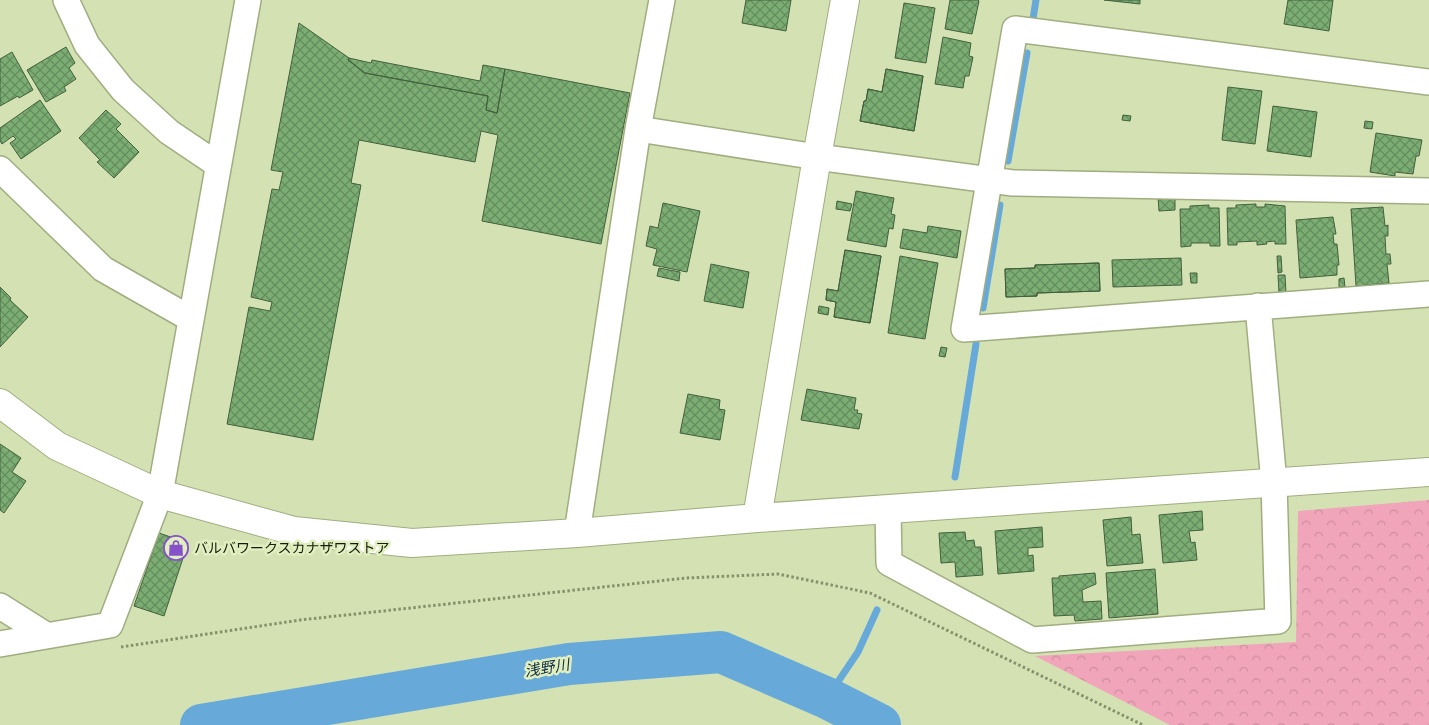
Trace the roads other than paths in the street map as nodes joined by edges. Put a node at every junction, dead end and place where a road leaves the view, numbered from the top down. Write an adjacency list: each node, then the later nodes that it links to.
1 (66, 0): 8 (street)
2 (248, 0): 8 (street)
3 (662, 0): 6 (street)
4 (845, 0): 7 (street)
5 (1429, 82): 10 (street)
6 (638, 129): 7 (street); 21 (street)
7 (817, 157): 10 (street); 20 (street)
8 (218, 165): 14 (street)
9 (0, 169): 14 (street)
10 (990, 180): 11 (street); 13 (street)
11 (1429, 191)
12 (1429, 294): 13 (street)
13 (1258, 306): 17 (street)
14 (191, 319): 18 (street)
15 (0, 403): 18 (street)
16 (1429, 472): 17 (street)
17 (1274, 483): 19 (street); 19 (street)
18 (160, 494): 21 (street); 23 (street)
19 (888, 510): 20 (street)
20 (757, 518): 21 (street)
21 (577, 532)
22 (0, 606): 23 (street)
23 (46, 635): 24 (street)
24 (0, 644)

